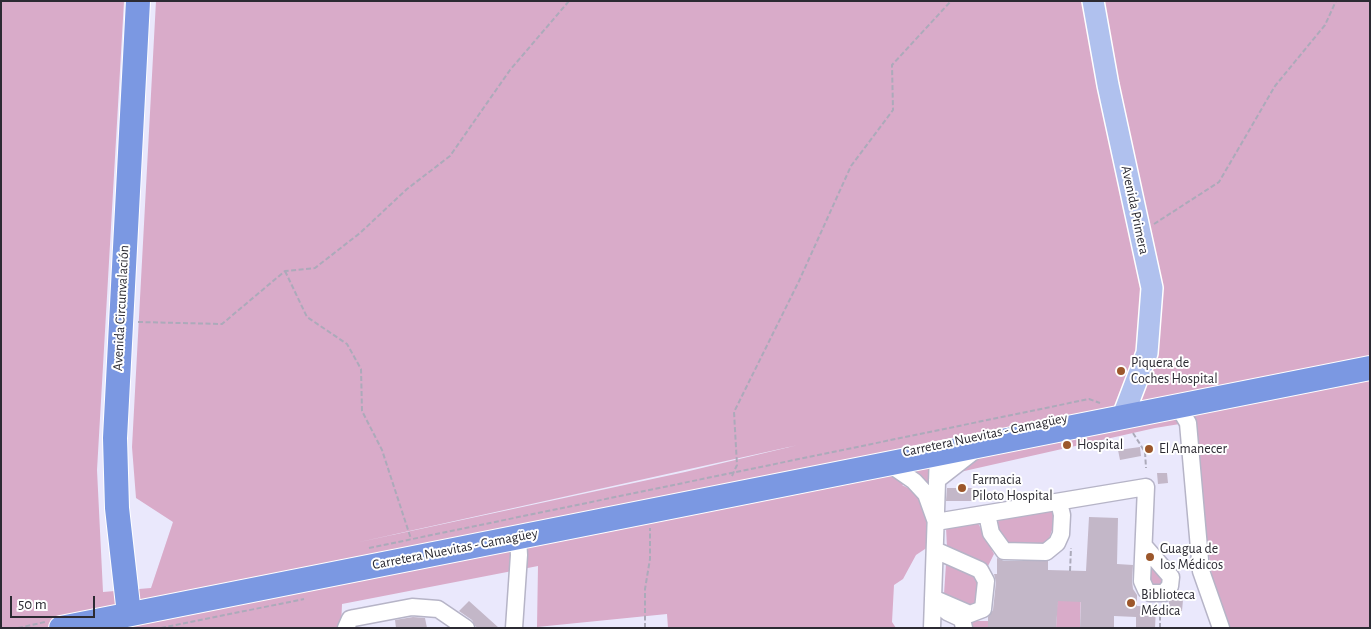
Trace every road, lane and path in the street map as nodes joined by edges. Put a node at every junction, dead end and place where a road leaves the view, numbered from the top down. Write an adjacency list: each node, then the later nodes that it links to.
1 (138, 1): 8 (highway, Avenida Circunvalación)
2 (569, 1): 7 (path)
3 (951, 1): 17 (path)
4 (1093, 1): 6 (main road, Avenida Primera)
5 (1336, 1): 6 (path)
6 (1140, 234): 11 (main road, Avenida Primera)
7 (285, 271): 8 (path); 26 (path)
8 (120, 321): 31 (highway, Avenida Circunvalación)
9 (1370, 368): 10 (highway, Carretera Nuevitas - Camagüey)
10 (1169, 408): 11 (highway, Carretera Nuevitas - Camagüey); 41 (street)
11 (1125, 411): 12 (highway, Carretera Nuevitas - Camagüey); 15 (path); 16 (street, Carretera Nuevitas - Camagüey); 17 (path)
12 (976, 451): 13 (highway, Carretera Nuevitas - Camagüey); 18 (street)
13 (938, 453): 14 (highway, Carretera Nuevitas - Camagüey); 18 (street)
14 (888, 463): 16 (highway, Carretera Nuevitas - Camagüey); 23 (street)
15 (1146, 468)
16 (849, 471): 19 (highway, Carretera Nuevitas - Camagüey)
17 (734, 472): 19 (path); 26 (path)
18 (937, 480): 23 (street)
19 (723, 496): 21 (highway, Carretera Nuevitas - Camagüey)
20 (1059, 502): 22 (street); 22 (street); 25 (street)
21 (646, 511): 24 (highway, Carretera Nuevitas - Camagüey); 37 (path)
22 (987, 514): 23 (street)
23 (936, 522): 28 (street)
24 (518, 537): 26 (highway, Carretera Nuevitas - Camagüey); 36 (street)
25 (1145, 546): 29 (street); 29 (street)
26 (414, 548): 27 (path); 31 (highway, Carretera Nuevitas - Camagüey)
27 (364, 549)
28 (935, 550): 30 (street); 30 (street)
29 (1159, 595): 40 (path)
30 (933, 602): 38 (street); 39 (street)
31 (129, 614): 32 (highway, Carretera Nuevitas - Camagüey)
32 (53, 625): 33 (path)
33 (18, 628)
34 (346, 628): 35 (street)
35 (466, 628)
36 (514, 628)
37 (644, 628)
38 (932, 628)
39 (964, 628)
40 (1160, 628)
41 (1221, 628)

